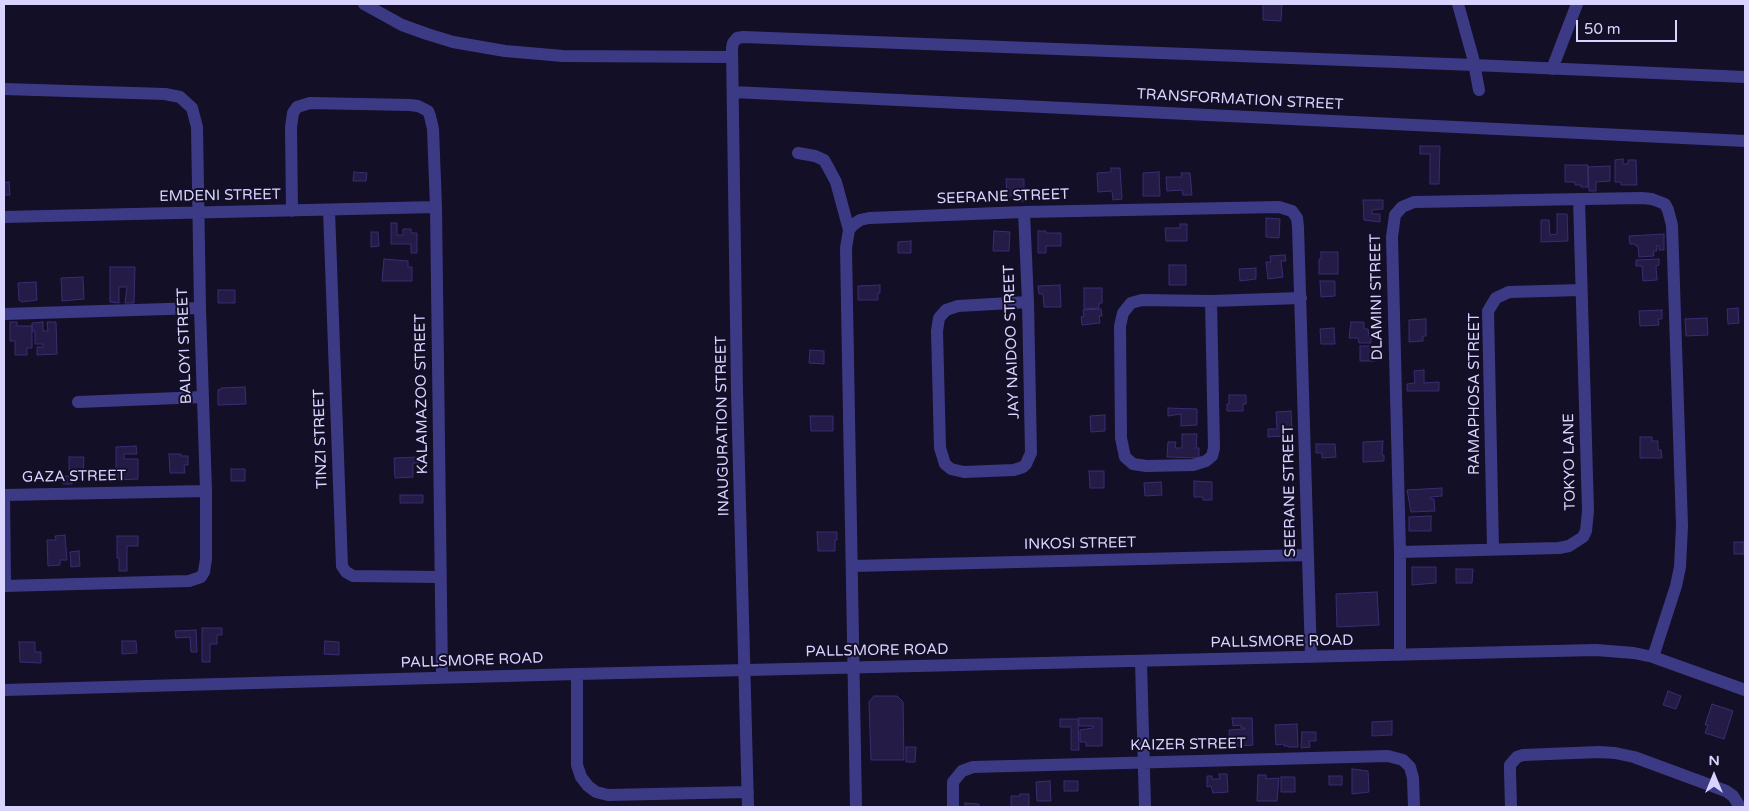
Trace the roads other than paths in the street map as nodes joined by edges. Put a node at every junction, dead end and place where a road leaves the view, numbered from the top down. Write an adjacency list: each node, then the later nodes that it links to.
1 (364, 4): 4 (street)
2 (1458, 4): 5 (street)
3 (1576, 4): 6 (street)
4 (732, 57): 5 (street, INAUGURATION STREET); 10 (street, INAUGURATION STREET)
5 (1474, 65): 6 (street); 9 (street)
6 (1552, 69): 7 (street)
7 (1745, 77)
8 (4, 89): 18 (street, BALOYI STREET)
9 (1478, 90)
10 (733, 92): 11 (street, TRANSFORMATION STREET); 42 (street, INAUGURATION STREET)
11 (1745, 142)
12 (798, 153): 20 (street)
13 (1579, 199): 21 (street, TOKYO LANE); 32 (street, DLAMINI STREET); 39 (street, DLAMINI STREET)
14 (436, 208): 15 (street, EMDENI STREET); 16 (street, KALAMAZOO STREET); 35 (street, KALAMAZOO STREET)
15 (330, 210): 16 (street, EMDENI STREET); 35 (street, TINZI STREET)
16 (292, 211): 18 (street, EMDENI STREET)
17 (1024, 212): 20 (street, SEERANE STREET); 22 (street, SEERANE STREET); 24 (street, JAY NAIDOO STREET)
18 (198, 213): 19 (street, EMDENI STREET); 25 (street, BALOYI STREET)
19 (4, 217)
20 (849, 230): 34 (street)
21 (1581, 290): 31 (street, TOKYO LANE); 31 (street, RAMAPHOSA STREET)
22 (1301, 298): 23 (street); 33 (street, SEERANE STREET)
23 (1211, 300): 23 (street)
24 (1028, 302): 24 (street, JAY NAIDOO STREET)
25 (200, 308): 26 (street); 27 (street, BALOYI STREET)
26 (4, 314)
27 (203, 397): 28 (street); 29 (street, BALOYI STREET)
28 (78, 402)
29 (206, 491): 30 (street, GAZA STREET); 36 (street, BALOYI STREET)
30 (4, 495): 36 (street, GAZA STREET)
31 (1493, 550): 32 (street, TOKYO LANE)
32 (1400, 552): 37 (street, DLAMINI STREET)
33 (1308, 555): 34 (street, INKOSI STREET); 38 (street, SEERANE STREET)
34 (852, 566): 41 (street)
35 (440, 577): 44 (street, KALAMAZOO STREET)
36 (4, 586)
37 (1400, 655): 38 (street, PALLSMORE ROAD); 39 (street, PALLSMORE ROAD)
38 (1311, 657): 40 (street, PALLSMORE ROAD)
39 (1653, 657): 46 (street, PALLSMORE ROAD)
40 (1141, 661): 41 (street, PALLSMORE ROAD); 47 (street)
41 (854, 668): 42 (street, PALLSMORE ROAD); 50 (street)
42 (745, 670): 43 (street, PALLSMORE ROAD); 48 (street, INAUGURATION STREET)
43 (577, 674): 44 (street, PALLSMORE ROAD); 48 (street)
44 (442, 677): 45 (street, PALLSMORE ROAD)
45 (4, 690)
46 (1745, 690)
47 (1143, 762): 51 (street, KAIZER STREET); 52 (street); 53 (street, KAIZER STREET)
48 (748, 792): 49 (street, INAUGURATION STREET)
49 (748, 807)
50 (856, 807)
51 (952, 807)
52 (1145, 807)
53 (1414, 807)
54 (1511, 807): 55 (street)
55 (1740, 807)

